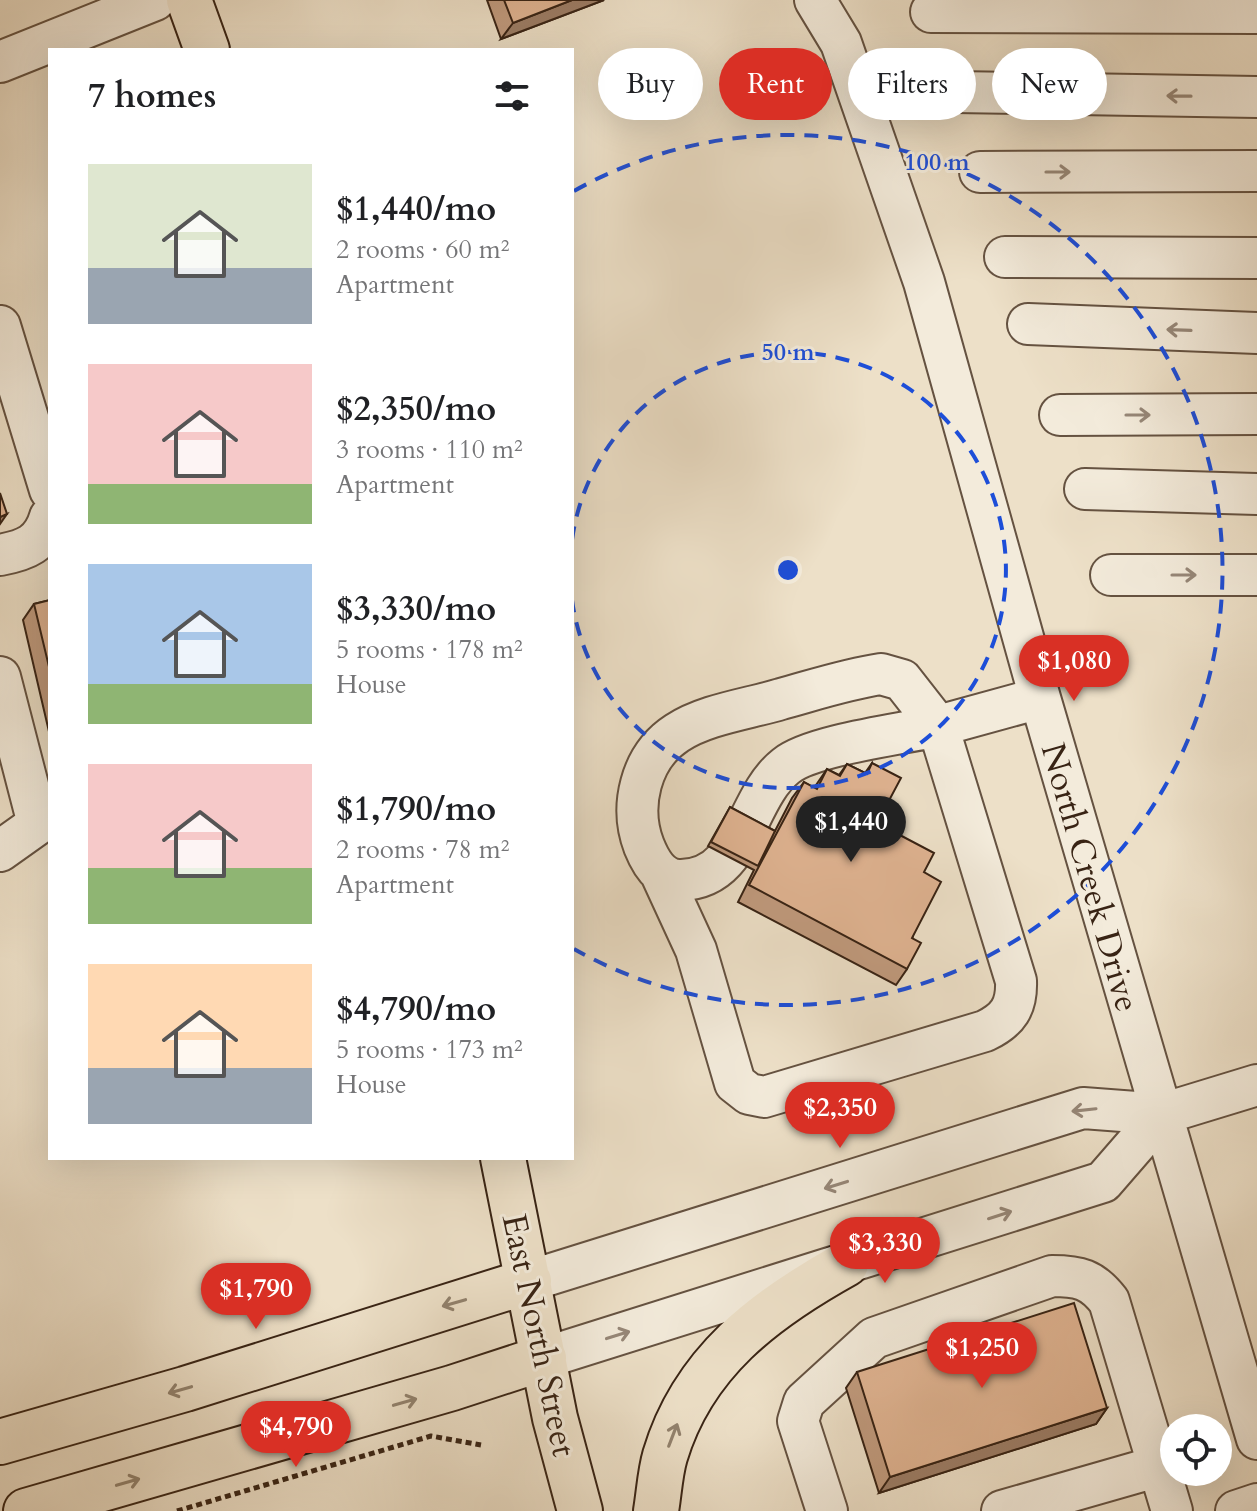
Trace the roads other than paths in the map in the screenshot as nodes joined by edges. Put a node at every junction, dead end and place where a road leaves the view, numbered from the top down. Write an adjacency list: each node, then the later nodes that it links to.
1 (155, 0): 7 (street)
2 (189, 0): 6 (main road)
3 (815, 0): 27 (street, North Creek Drive)
4 (931, 12): 5 (street)
5 (1257, 13)
6 (206, 48)
7 (0, 62)
8 (976, 92): 9 (street, one-way to 8)
9 (1257, 97)
10 (1257, 171): 11 (street, one-way to 10)
11 (980, 172)
12 (1005, 257): 13 (street)
13 (1257, 258)
14 (1028, 324): 16 (street, one-way to 14)
15 (0, 326): 19 (street)
16 (1257, 333)
17 (1257, 414): 18 (street, one-way to 17)
18 (1060, 415)
19 (48, 483)
20 (1085, 489): 21 (street)
21 (1257, 494)
22 (48, 524): 23 (street)
23 (0, 555)
24 (1111, 575): 25 (street, one-way to 25)
25 (1257, 575)
26 (0, 677): 29 (street)
27 (1040, 698): 28 (street); 32 (street, North Creek Drive)
28 (938, 726): 30 (street); 30 (street); 30 (street)
29 (0, 851)
30 (661, 874)
31 (1257, 1085): 32 (street)
32 (1162, 1114): 34 (street, one-way to 32); 35 (street, one-way to 35); 37 (street, North Creek Drive)
33 (503, 1160): 35 (main road, East North Street)
34 (846, 1264): 36 (street, one-way to 34); 43 (main road, one-way to 34)
35 (529, 1281): 36 (main road, East North Street); 38 (main road, one-way to 38)
36 (544, 1358): 41 (main road, one-way to 36); 42 (main road, East North Street)
37 (1257, 1439)
38 (0, 1442)
39 (1159, 1466): 44 (street); 45 (street); 46 (street)
40 (1257, 1504): 47 (street)
41 (26, 1511)
42 (580, 1511)
43 (656, 1511)
44 (827, 1511)
45 (1002, 1511)
46 (1172, 1511)
47 (1236, 1511)

